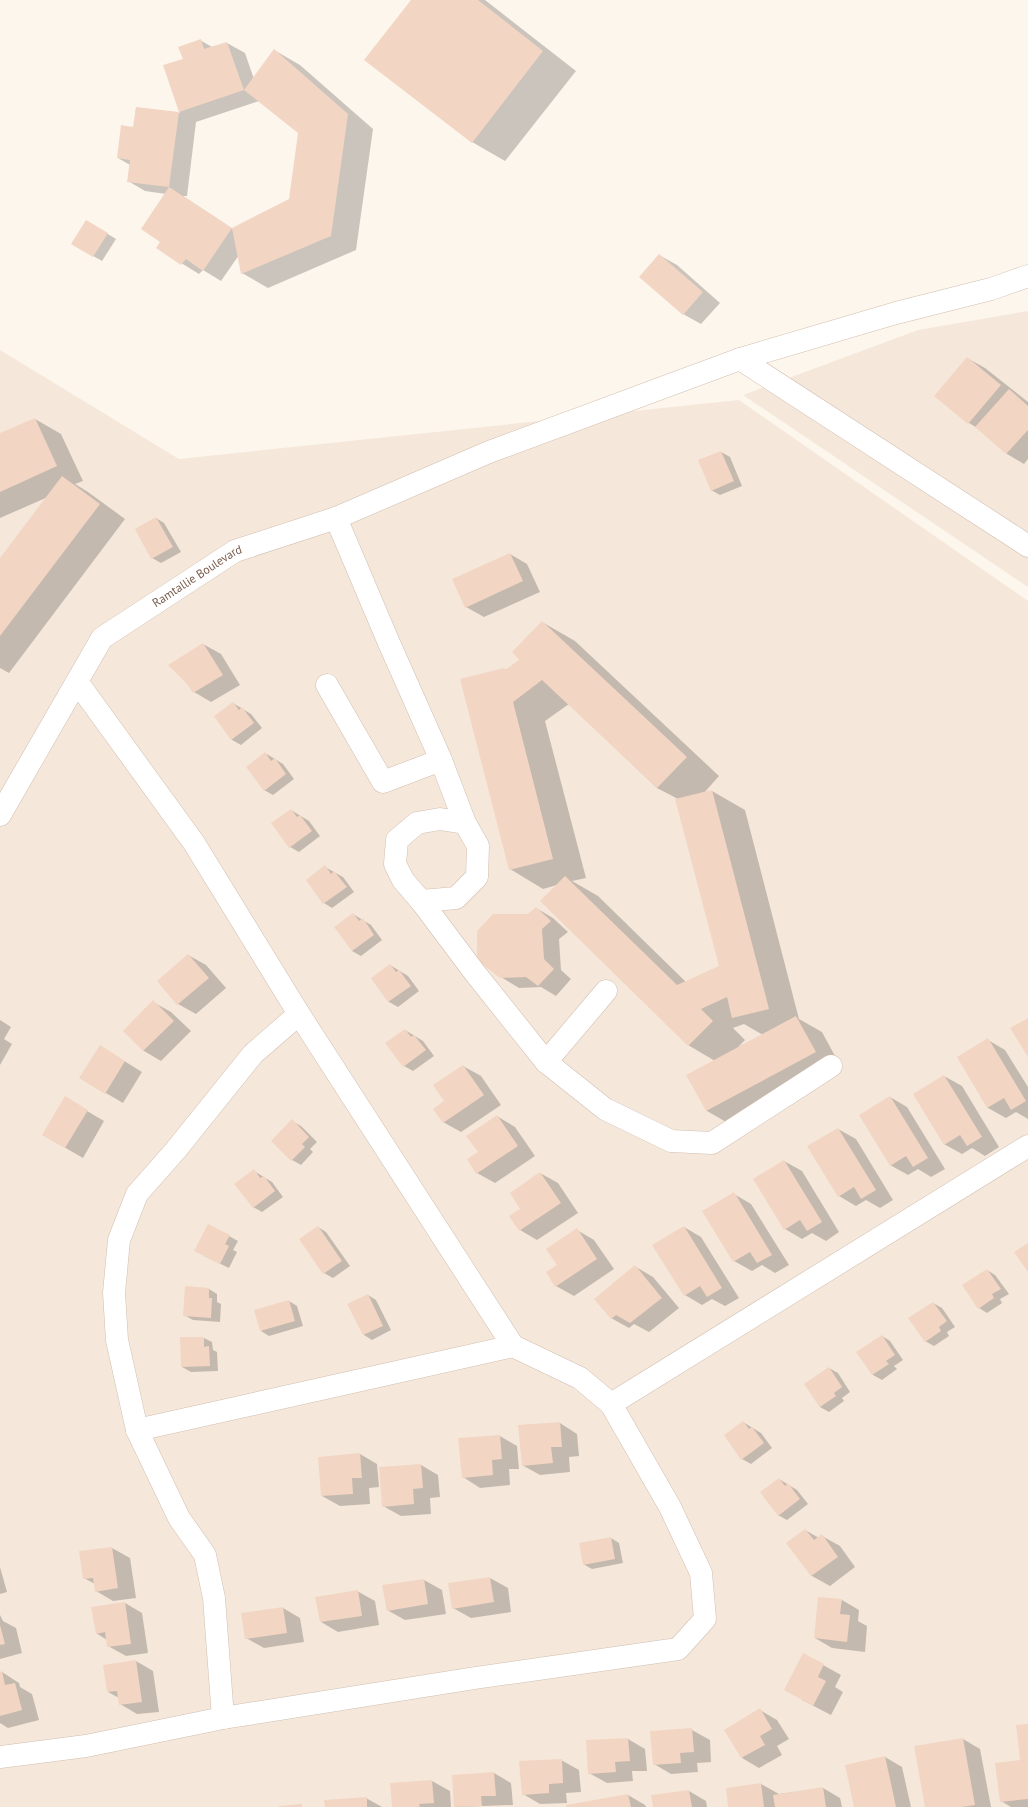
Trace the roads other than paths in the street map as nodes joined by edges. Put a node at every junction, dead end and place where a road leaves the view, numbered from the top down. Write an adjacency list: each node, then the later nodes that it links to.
1 (1028, 276): 2 (street, Ramtallie Boulevard)
2 (740, 359): 3 (street, Ramtallie Boulevard); 4 (street)
3 (336, 518): 5 (street, Ramtallie Boulevard); 7 (street)
4 (1028, 546)
5 (78, 683): 8 (street, Ramtallie Boulevard); 12 (street)
6 (327, 685): 7 (street)
7 (441, 760): 9 (street)
8 (0, 815)
9 (465, 823): 10 (street); 10 (street)
10 (421, 901): 13 (street)
11 (606, 991): 13 (street)
12 (299, 1014): 16 (street); 18 (street)
13 (546, 1062): 14 (street)
14 (831, 1066)
15 (1028, 1146): 17 (street)
16 (513, 1346): 17 (street); 18 (street)
17 (610, 1404): 19 (street)
18 (137, 1430): 19 (street)
19 (223, 1718): 20 (street)
20 (0, 1757)

